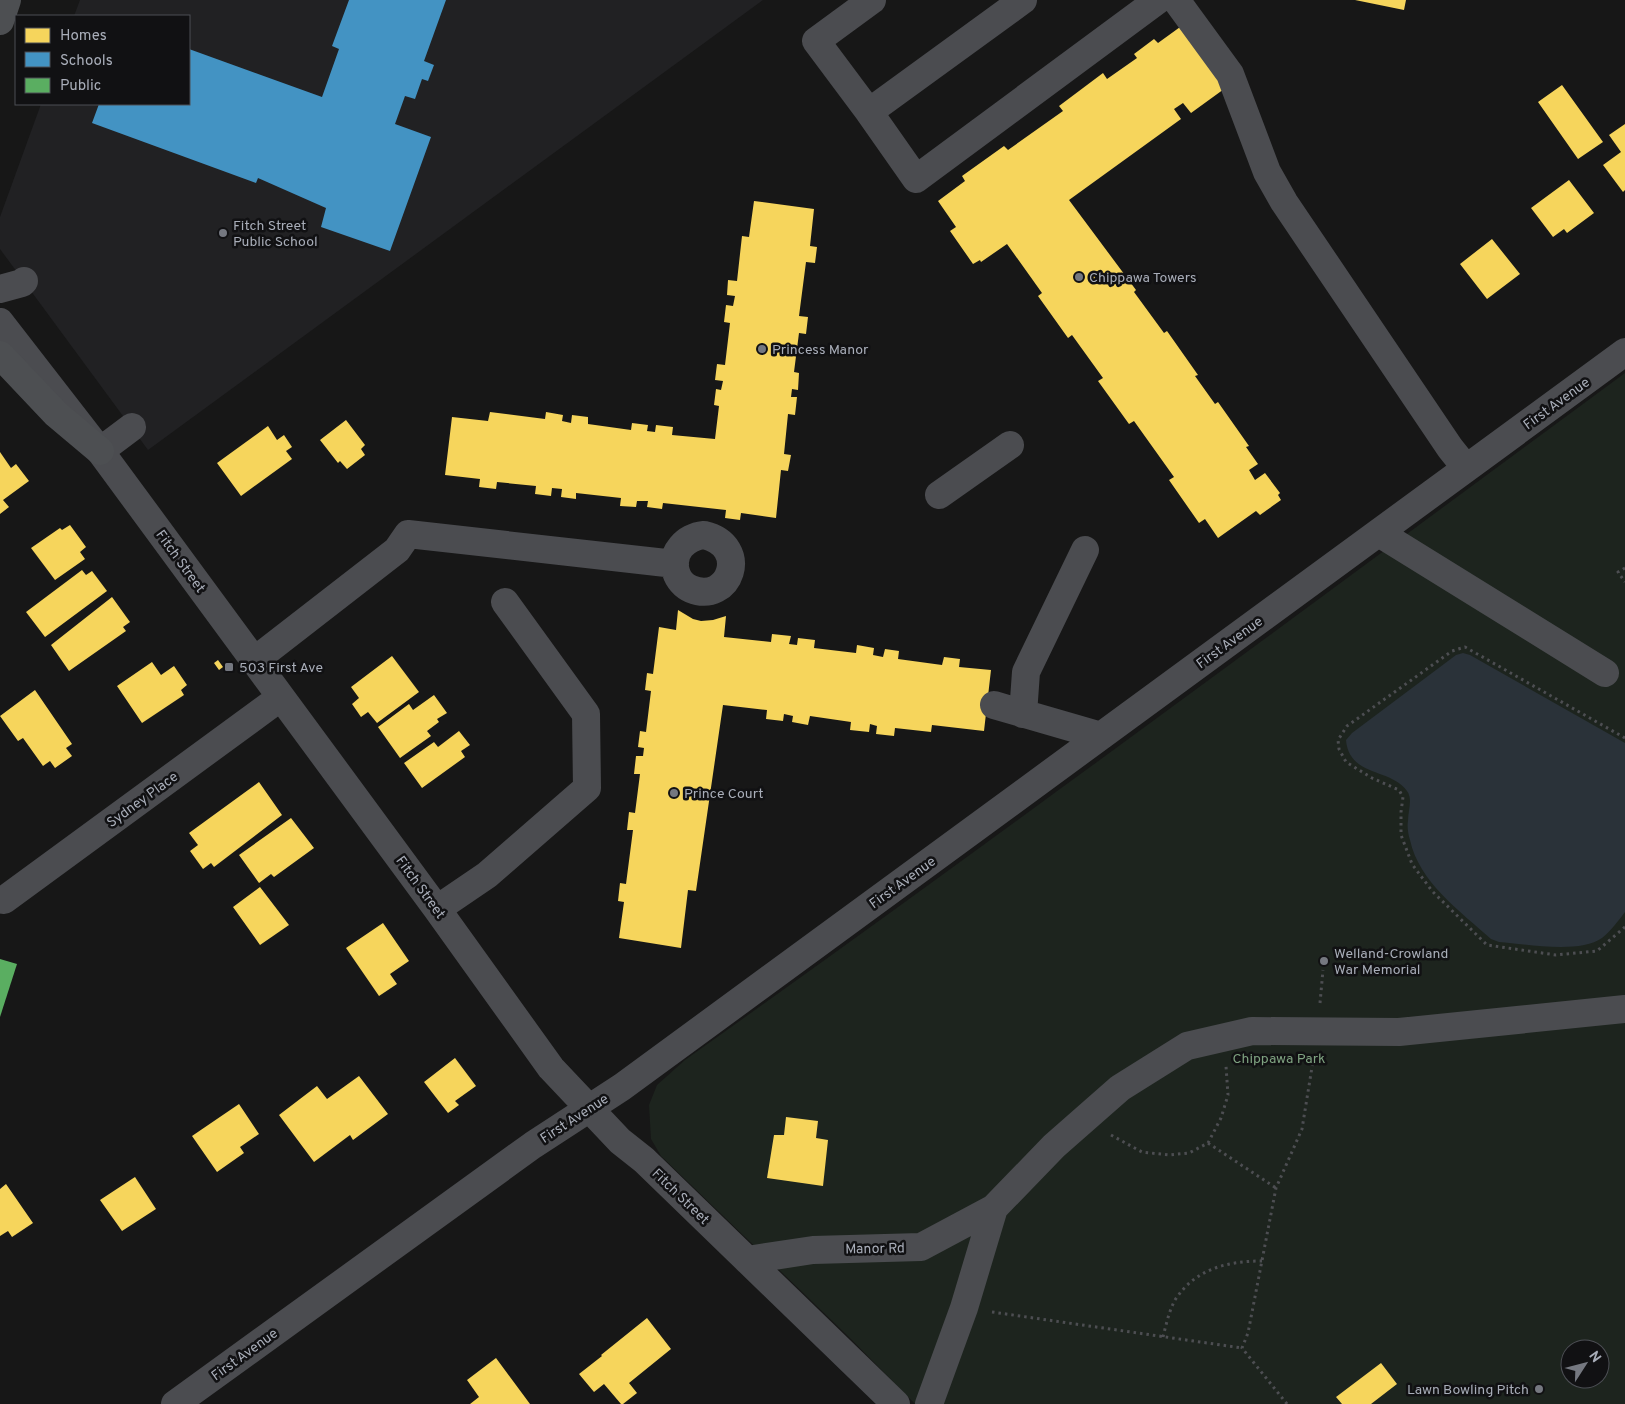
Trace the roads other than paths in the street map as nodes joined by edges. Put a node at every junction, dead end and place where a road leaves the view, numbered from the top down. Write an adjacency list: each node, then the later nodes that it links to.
1 (7, 0): 6 (main road)
2 (872, 0): 7 (street)
3 (1023, 0): 7 (street)
4 (1158, 0): 7 (street)
5 (1176, 0): 14 (street)
6 (0, 21)
7 (868, 112)
8 (0, 322): 13 (street, Fitch Street)
9 (1625, 352): 14 (street, First Avenue)
10 (0, 355): 13 (main road)
11 (132, 427): 13 (street)
12 (1010, 445): 15 (street)
13 (100, 451): 20 (street, Fitch Street)
14 (1466, 468): 16 (street, First Avenue)
15 (939, 495)
16 (1379, 533): 21 (street); 25 (street, First Avenue)
17 (1085, 550): 24 (street)
18 (675, 564): 20 (street)
19 (505, 602): 27 (street)
20 (254, 661): 22 (street, Fitch Street)
21 (1605, 673)
22 (281, 698): 26 (street, Sydney Place); 27 (street, Fitch Street)
23 (994, 705): 24 (street)
24 (1024, 714): 25 (street)
25 (1101, 736): 29 (street, First Avenue)
26 (4, 900)
27 (437, 909): 29 (street, Fitch Street)
28 (1625, 1009): 30 (street)
29 (590, 1108): 31 (street, Fitch Street); 32 (street, First Avenue)
30 (994, 1208): 31 (street, Manor Rd); 34 (street)
31 (747, 1260): 33 (street, Fitch Street)
32 (175, 1404)
33 (896, 1404)
34 (929, 1404)

